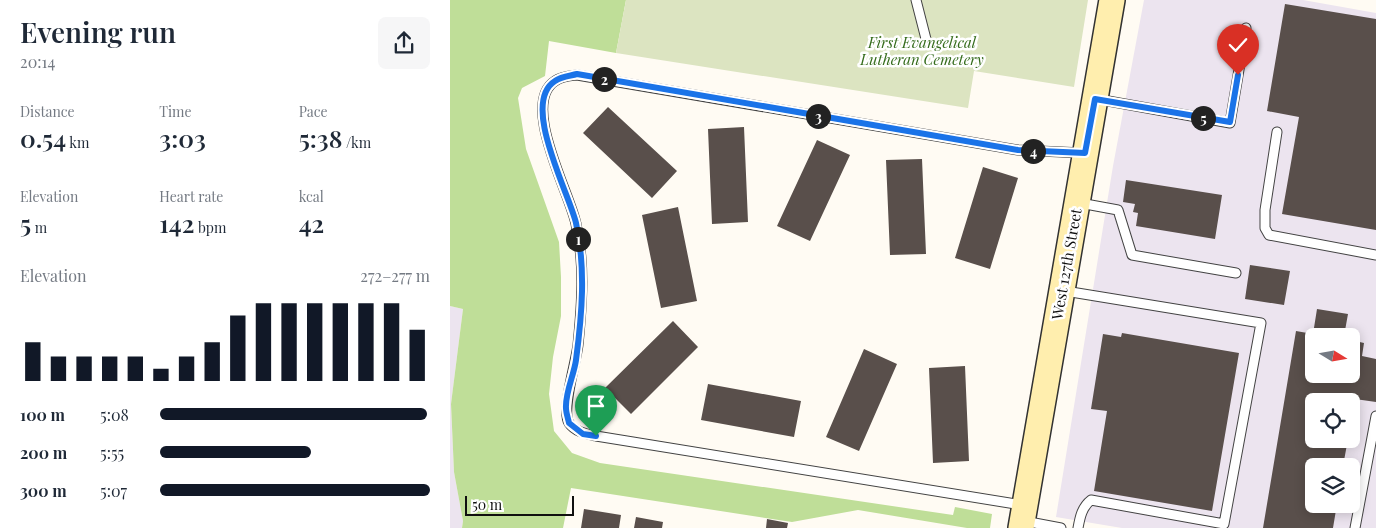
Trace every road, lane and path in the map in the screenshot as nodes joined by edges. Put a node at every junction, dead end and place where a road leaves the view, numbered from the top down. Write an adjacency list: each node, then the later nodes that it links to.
1 (916, 0): 4 (lane)
2 (1112, 0): 5 (main road, West 127th Street)
3 (1246, 28): 5 (lane)
4 (926, 39)
5 (1095, 99): 7 (main road, West 127th Street)
6 (1277, 132): 9 (lane)
7 (1085, 153): 8 (main road, West 127th Street); 13 (lane)
8 (1077, 203): 10 (lane); 11 (main road, West 127th Street)
9 (1376, 255)
10 (1236, 273)
11 (1062, 290): 13 (main road, West 127th Street); 15 (lane)
12 (1376, 416): 16 (lane)
13 (1023, 518): 14 (lane)
14 (1061, 528)
15 (1078, 528)
16 (1355, 528)

